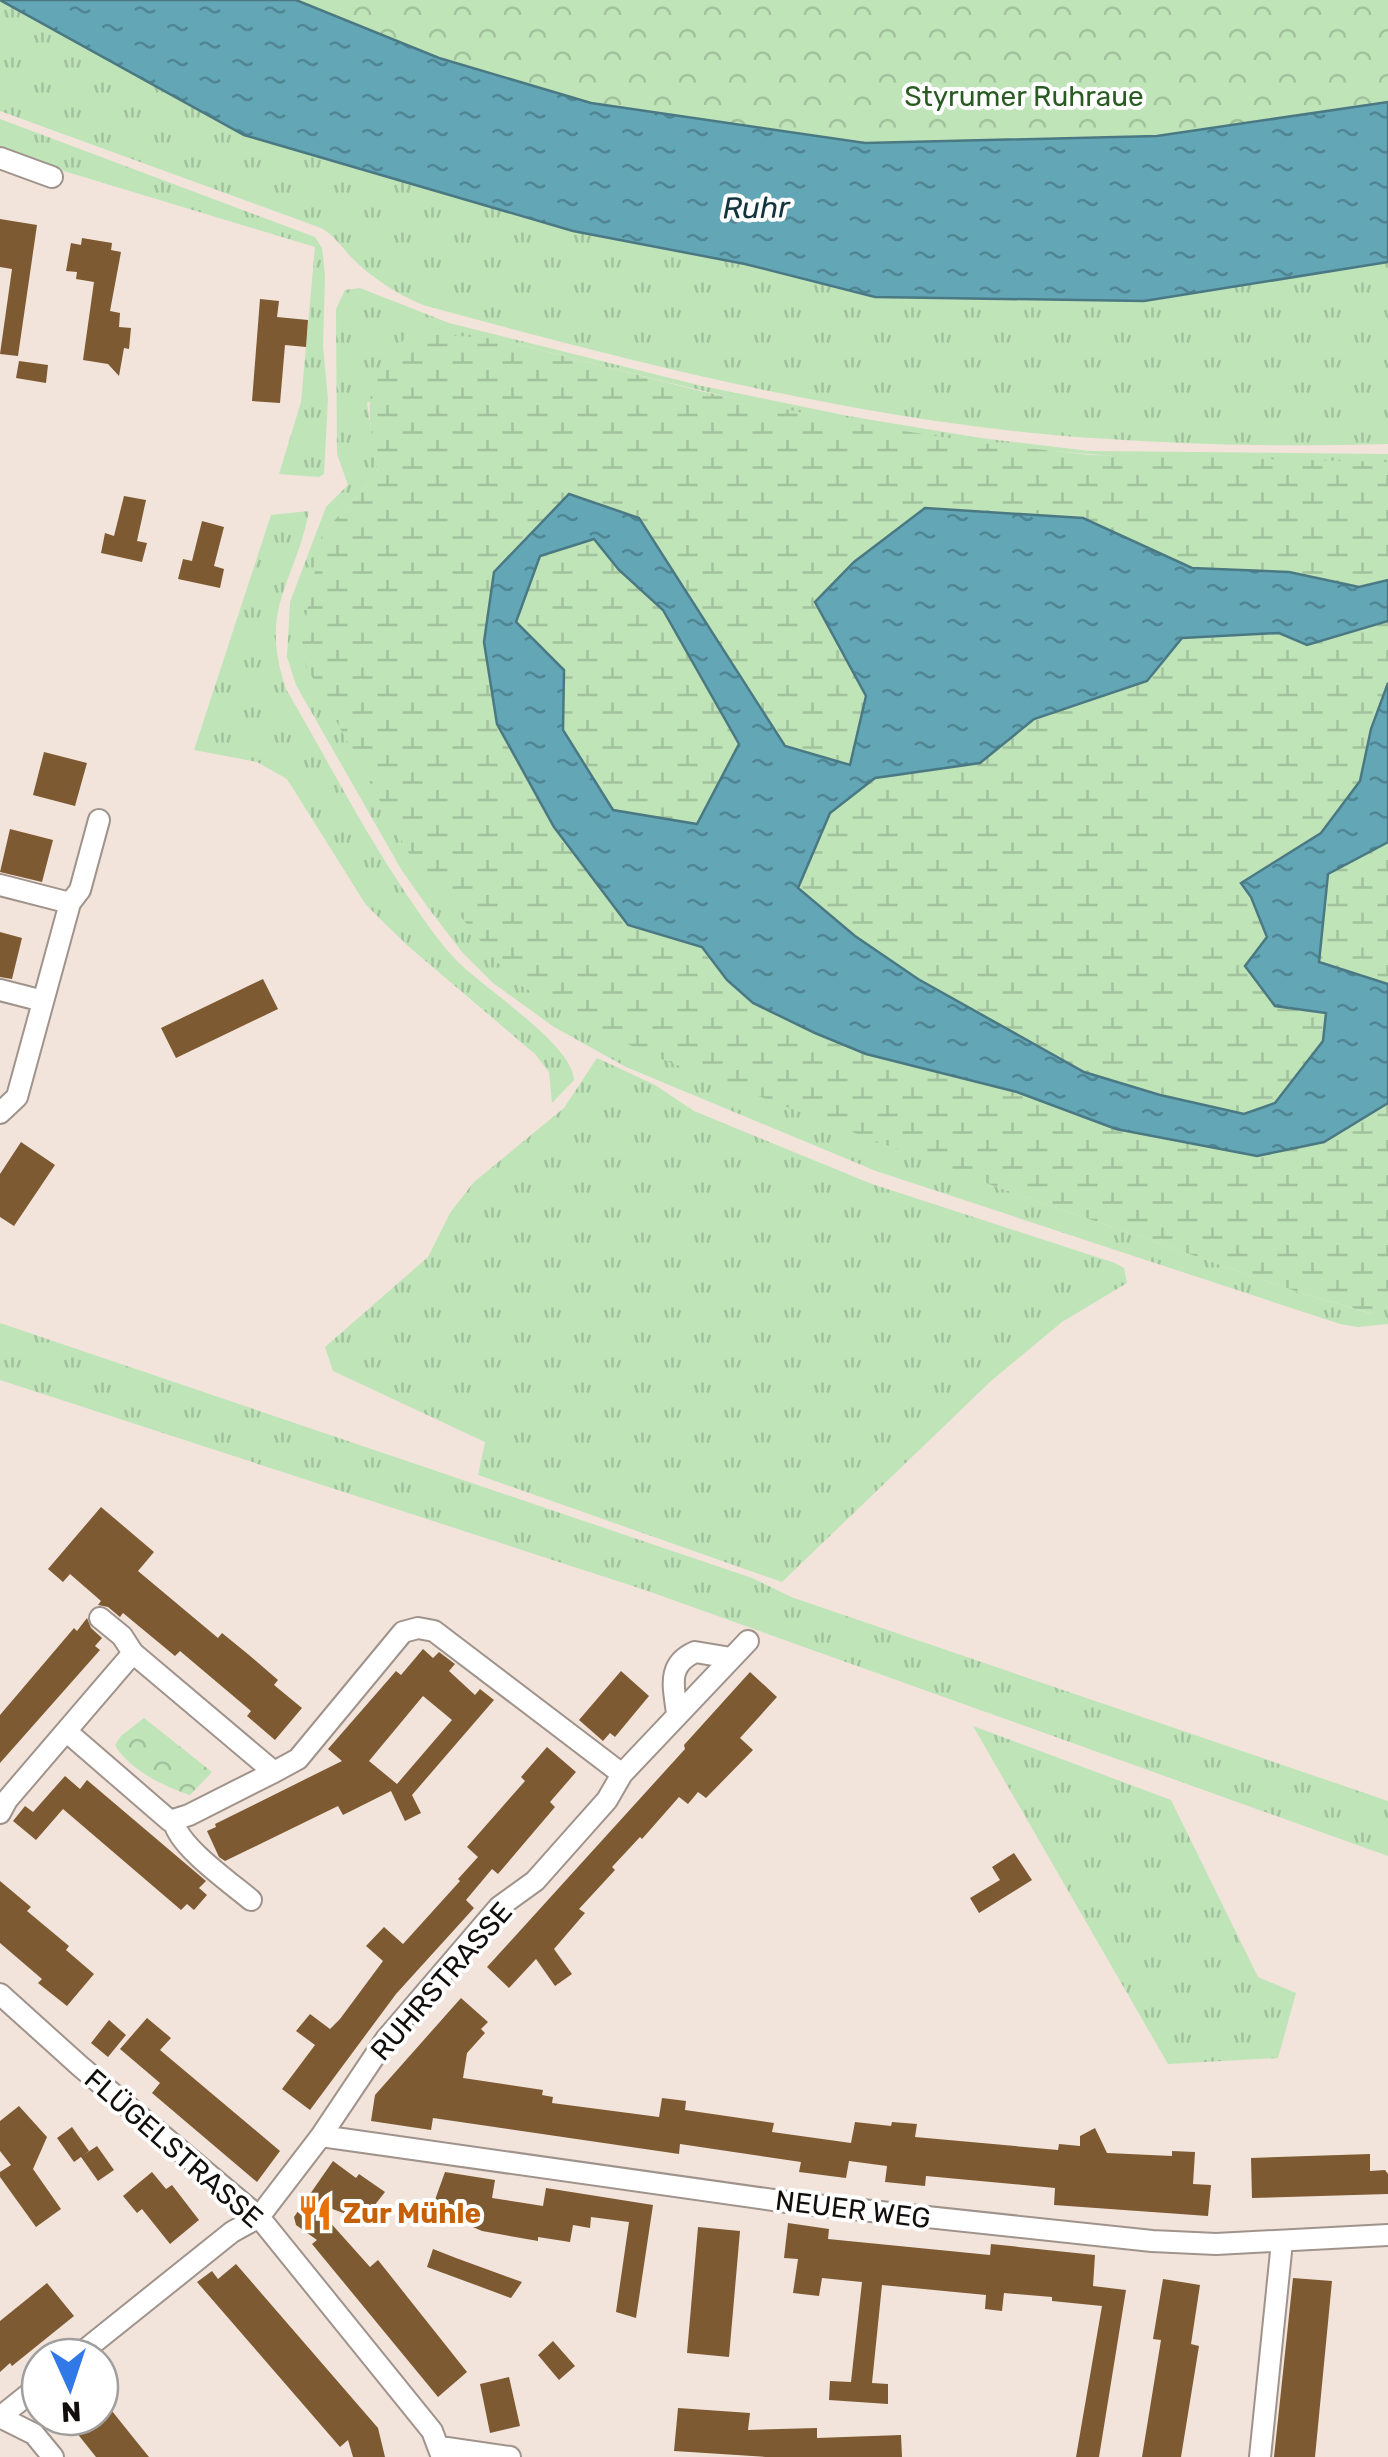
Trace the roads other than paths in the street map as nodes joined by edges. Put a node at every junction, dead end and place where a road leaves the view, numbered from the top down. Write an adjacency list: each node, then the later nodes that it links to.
1 (0, 158): 2 (street)
2 (52, 176)
3 (99, 820): 5 (street)
4 (0, 885): 5 (street)
5 (70, 903): 7 (street)
6 (0, 990): 7 (street)
7 (44, 1001): 8 (street)
8 (0, 1113)
9 (100, 1618): 11 (street)
10 (748, 1641): 12 (street, RUHRSTRASSE)
11 (132, 1653): 14 (street); 15 (street)
12 (731, 1658): 13 (street, RUHRSTRASSE); 13 (street)
13 (677, 1714): 16 (street, RUHRSTRASSE)
14 (66, 1731): 17 (street); 18 (street)
15 (274, 1772): 16 (street); 18 (street)
16 (622, 1774): 21 (street, RUHRSTRASSE)
17 (0, 1813)
18 (174, 1822): 19 (street)
19 (251, 1900)
20 (0, 1994): 22 (street, FLÜGELSTRASSE)
21 (321, 2136): 22 (street, RUHRSTRASSE); 24 (street, NEUER WEG)
22 (259, 2217): 25 (street, RUHRSTRASSE); 29 (street, FLÜGELSTRASSE)
23 (1388, 2235): 24 (street, NEUER WEG)
24 (1282, 2242): 32 (street)
25 (101, 2337)
26 (20, 2402): 27 (street)
27 (20, 2427)
28 (36, 2437): 30 (street)
29 (441, 2452): 31 (street)
30 (53, 2457)
31 (510, 2457)
32 (1260, 2457)

